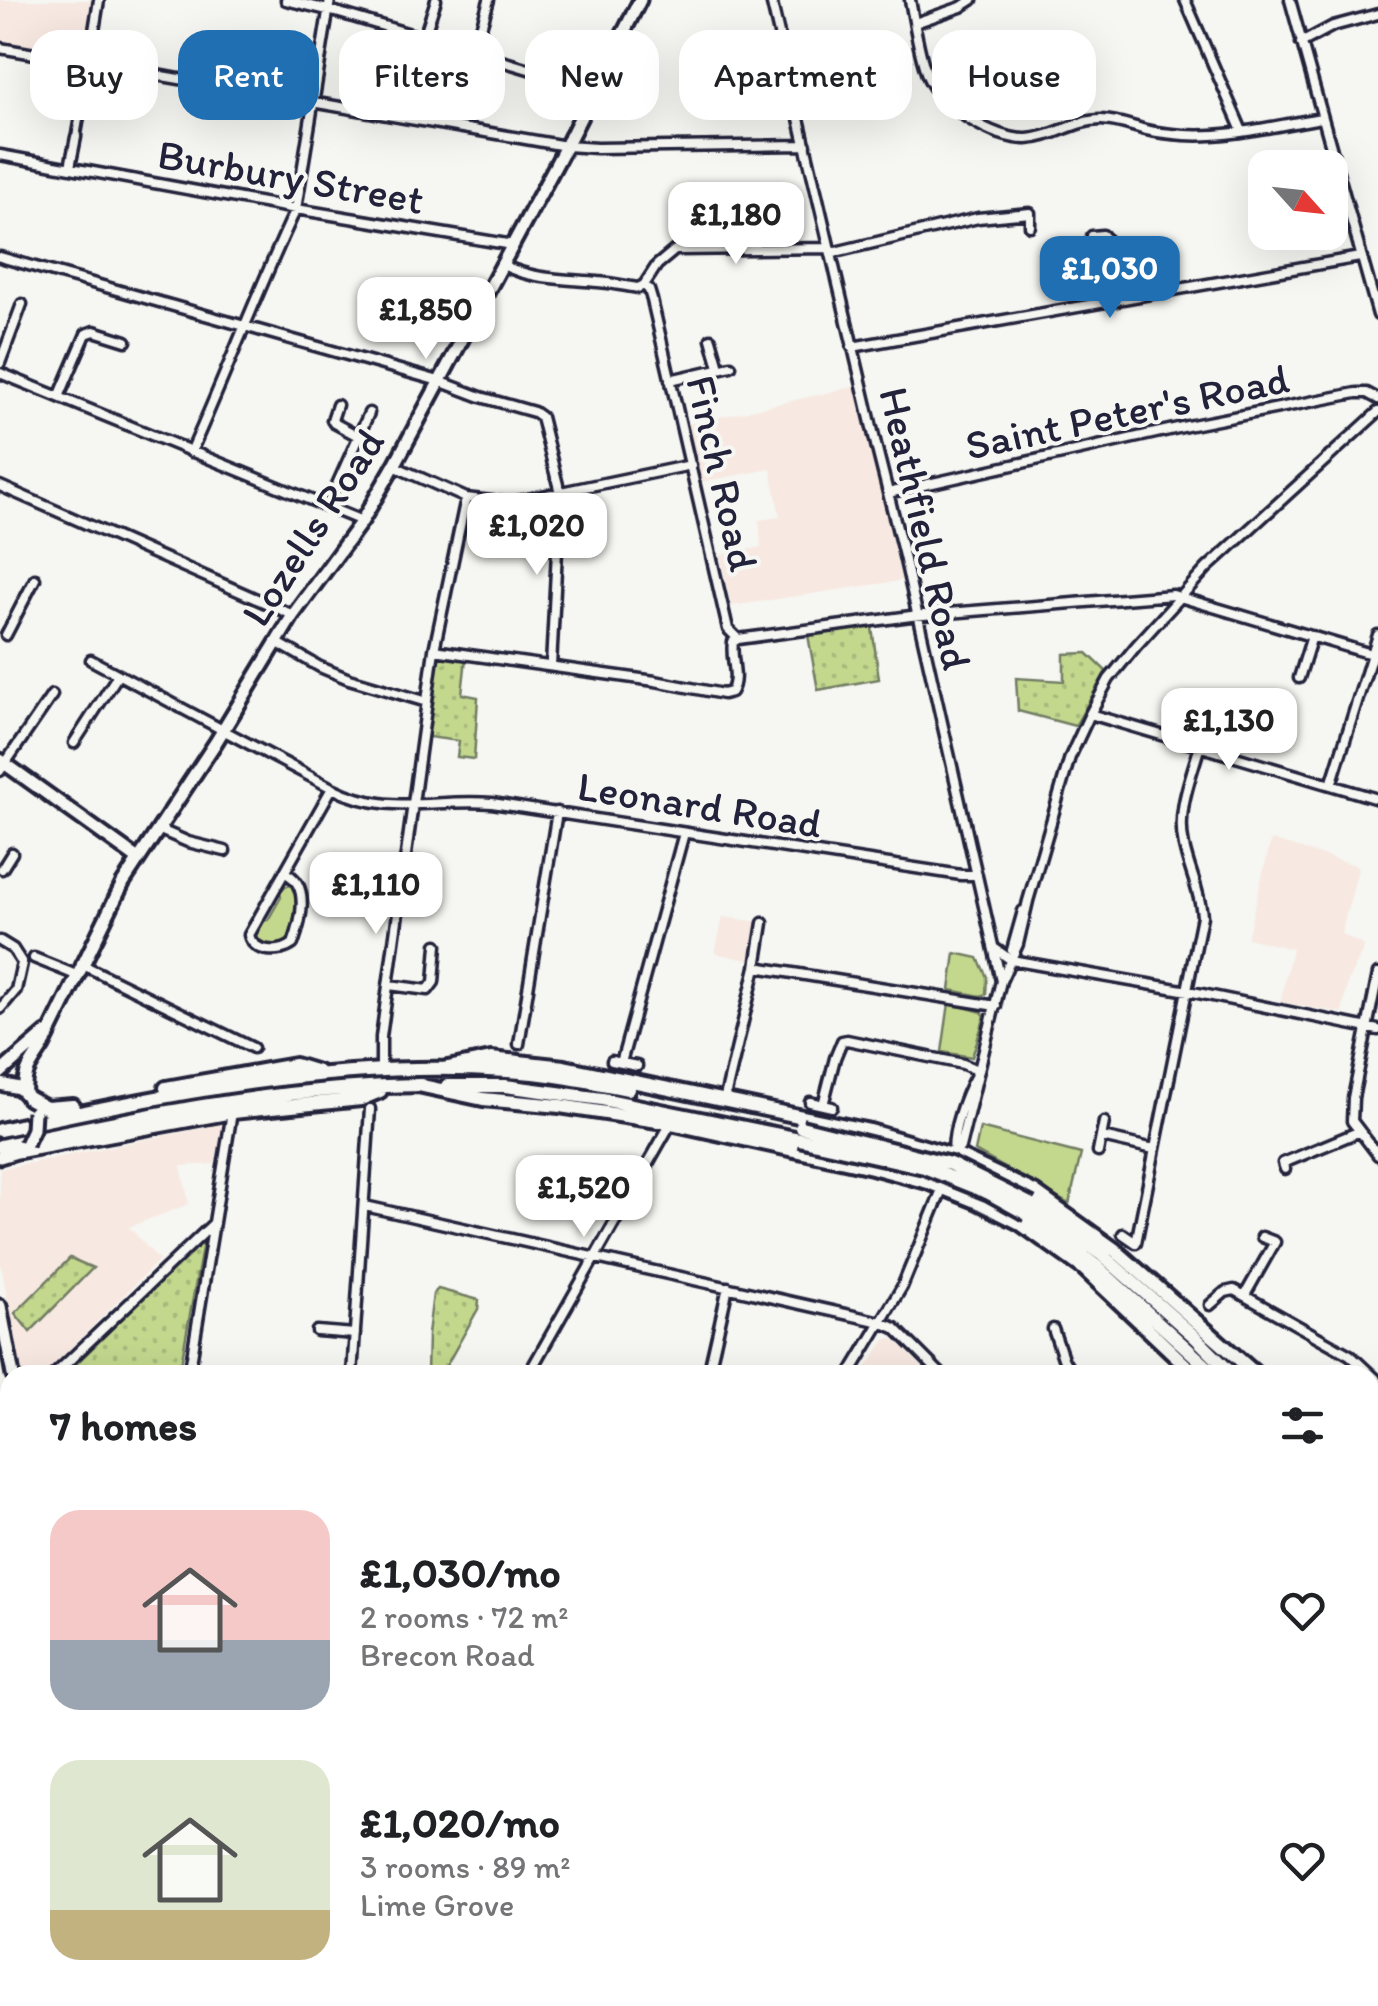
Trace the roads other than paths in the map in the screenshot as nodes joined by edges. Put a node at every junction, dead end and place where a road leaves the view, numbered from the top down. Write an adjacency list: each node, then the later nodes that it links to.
1 (100, 0): 14 (street)
2 (286, 0): 11 (street)
3 (436, 0): 16 (street)
4 (489, 0): 17 (street)
5 (640, 0): 18 (main road, Lozells Road)
6 (771, 0): 30 (street, Heathfield Road)
7 (910, 0): 13 (street)
8 (972, 0): 13 (street)
9 (1184, 0): 28 (street)
10 (1290, 0): 19 (street)
11 (329, 5): 15 (street); 22 (street)
12 (1378, 14): 19 (street)
13 (915, 23): 28 (street)
14 (94, 30)
15 (403, 30)
16 (426, 30)
17 (480, 30)
18 (625, 30)
19 (1301, 43): 24 (street)
20 (0, 48): 21 (street)
21 (30, 53)
22 (319, 70)
23 (319, 104): 31 (street)
24 (1322, 118): 28 (street); 42 (street)
25 (79, 120): 29 (street)
26 (311, 120): 34 (street)
27 (580, 120): 31 (main road, Lozells Road)
28 (1242, 130)
29 (76, 137): 33 (street)
30 (806, 145): 31 (street); 40 (street, Heathfield Road)
31 (566, 146): 38 (main road, Lozells Road)
32 (0, 155): 33 (street, Burbury Street)
33 (70, 167): 34 (street, Burbury Street)
34 (296, 209): 38 (street, Burbury Street); 48 (street)
35 (1030, 226): 36 (street)
36 (928, 231): 39 (street); 40 (street)
37 (1092, 236): 45 (street)
38 (513, 244): 43 (main road, Lozells Road)
39 (930, 244)
40 (830, 251): 44 (street); 51 (street, Heathfield Road)
41 (0, 257): 48 (street)
42 (1360, 257): 45 (street); 47 (street)
43 (503, 265): 44 (street); 57 (main road, Lozells Road)
44 (644, 285): 56 (street, Finch Road)
45 (1118, 301): 51 (street)
46 (22, 304): 52 (street)
47 (1378, 315)
48 (245, 328): 57 (street); 64 (street)
49 (712, 339): 54 (street)
50 (126, 341): 58 (street)
51 (852, 346): 69 (street, Heathfield Road)
52 (0, 362)
53 (732, 366): 54 (street)
54 (719, 367): 56 (street)
55 (0, 372): 58 (street)
56 (670, 380): 65 (street, Finch Road)
57 (438, 382): 66 (main road, Lozells Road); 68 (street)
58 (59, 396): 64 (street)
59 (1378, 400): 69 (street, Saint Peter's Road)
60 (337, 405): 63 (street)
61 (369, 413): 63 (street)
62 (1376, 417): 74 (street)
63 (358, 436): 71 (street)
64 (192, 452): 71 (street)
65 (691, 465): 68 (street); 82 (street, Finch Road)
66 (394, 466): 70 (street); 72 (main road, Lozells Road)
67 (0, 486): 76 (street)
68 (560, 493): 70 (street); 87 (street)
69 (888, 493): 77 (street, Heathfield Road)
70 (466, 498): 84 (street)
71 (327, 508): 72 (street)
72 (362, 522): 76 (main road, Lozells Road)
73 (35, 579): 78 (street)
74 (1180, 596): 77 (street); 81 (street); 92 (street)
75 (0, 614): 78 (street)
76 (293, 615): 83 (main road, Lozells Road)
77 (918, 615): 82 (street); 109 (street, Heathfield Road)
78 (13, 620): 80 (street)
79 (1378, 634): 85 (street)
80 (6, 635)
81 (1312, 636): 85 (street); 89 (street)
82 (738, 639): 87 (street)
83 (276, 642): 91 (street); 93 (main road, Lozells Road)
84 (434, 650): 87 (street); 91 (street)
85 (1375, 655): 97 (street)
86 (91, 660): 88 (street, Leonard Road)
87 (551, 666)
88 (118, 675): 93 (street, Leonard Road); 94 (street)
89 (1300, 678)
90 (37, 693): 96 (street)
91 (427, 702): 100 (street)
92 (1090, 714): 95 (street); 115 (street)
93 (224, 729): 98 (street, Leonard Road); 102 (main road, Lozells Road)
94 (74, 743)
95 (1200, 745): 97 (street); 121 (street)
96 (1, 764): 107 (main road)
97 (1331, 785): 99 (street)
98 (332, 788): 100 (street, Leonard Road); 108 (street)
99 (1378, 799)
100 (412, 806): 101 (street, Leonard Road); 120 (street)
101 (557, 812): 104 (street, Leonard Road); 128 (street)
102 (158, 830): 105 (street); 107 (main road, Lozells Road)
103 (209, 832): 105 (street)
104 (684, 832): 109 (street, Leonard Road); 131 (street)
105 (204, 845): 106 (street)
106 (225, 852)
107 (138, 859): 117 (main road, Lozells Road)
108 (285, 873): 108 (street)
109 (977, 875): 113 (street, Heathfield Road)
110 (763, 923): 116 (street)
111 (0, 941): 123 (street)
112 (437, 945): 120 (street)
113 (994, 948): 115 (street); 119 (street, Heathfield Road)
114 (34, 958): 117 (street)
115 (1011, 960): 119 (street); 121 (street)
116 (756, 967): 122 (street); 141 (street)
117 (79, 969): 124 (main road, Lozells Road); 127 (street)
118 (1378, 974): 125 (street)
119 (1001, 981): 122 (street, Heathfield Road)
120 (389, 986): 133 (street)
121 (1188, 992): 125 (street); 154 (street)
122 (996, 1006): 134 (street, Heathfield Road)
123 (0, 1009)
124 (52, 1028): 135 (main road, Lozells Road); 140 (main road, Lozells Road)
125 (1368, 1028): 126 (street); 148 (street)
126 (1378, 1030)
127 (239, 1042): 129 (street); 130 (street)
128 (519, 1044)
129 (253, 1048)
130 (233, 1053)
131 (637, 1066)
132 (443, 1069): 133 (highway); 141 (highway); 149 (highway)
133 (381, 1070): 136 (highway)
134 (979, 1070): 142 (street); 158 (street, Heathfield Road)
135 (0, 1073)
136 (323, 1073): 140 (highway); 147 (highway)
137 (0, 1084): 140 (main road)
138 (391, 1086): 139 (highway); 144 (highway); 152 (highway)
139 (418, 1086): 146 (highway); 149 (highway)
140 (26, 1096): 153 (main road, bridge)
141 (724, 1101): 151 (highway)
142 (810, 1102)
143 (370, 1109): 161 (street)
144 (232, 1112): 153 (highway); 163 (street)
145 (1104, 1122): 150 (street)
146 (670, 1123): 160 (highway); 166 (street)
147 (0, 1130)
148 (1358, 1132): 157 (street); 159 (street)
149 (800, 1133): 162 (highway, bridge)
150 (1102, 1137): 154 (street); 155 (street)
151 (904, 1141): 158 (highway); 160 (highway)
152 (0, 1146)
153 (23, 1147): 156 (main road)
154 (1154, 1150): 164 (street)
155 (1098, 1152)
156 (0, 1156)
157 (1378, 1156)
158 (953, 1158): 160 (street, Heathfield Road); 162 (highway); 187 (highway)
159 (1285, 1169)
160 (944, 1184): 162 (highway); 171 (street, Heathfield Road)
161 (365, 1206): 166 (street); 174 (street)
162 (1026, 1214): 184 (highway); 185 (highway); 186 (highway)
163 (215, 1222): 176 (street); 177 (street)
164 (1122, 1234)
165 (1262, 1236): 168 (street)
166 (595, 1260): 167 (street); 179 (street)
167 (728, 1287): 171 (street); 180 (street)
168 (1244, 1296): 169 (street); 188 (street)
169 (1210, 1304)
170 (0, 1306): 175 (main road)
171 (881, 1322): 181 (street, Heathfield Road); 182 (street)
172 (1053, 1328): 183 (street)
173 (317, 1331): 174 (street)
174 (355, 1334): 178 (street)
175 (11, 1365)
176 (65, 1365)
177 (191, 1365)
178 (353, 1365)
179 (534, 1365)
180 (710, 1365)
181 (855, 1365)
182 (932, 1365)
183 (1067, 1365)
184 (1186, 1365)
185 (1205, 1365)
186 (1223, 1365)
187 (1245, 1365)
188 (1363, 1365)

